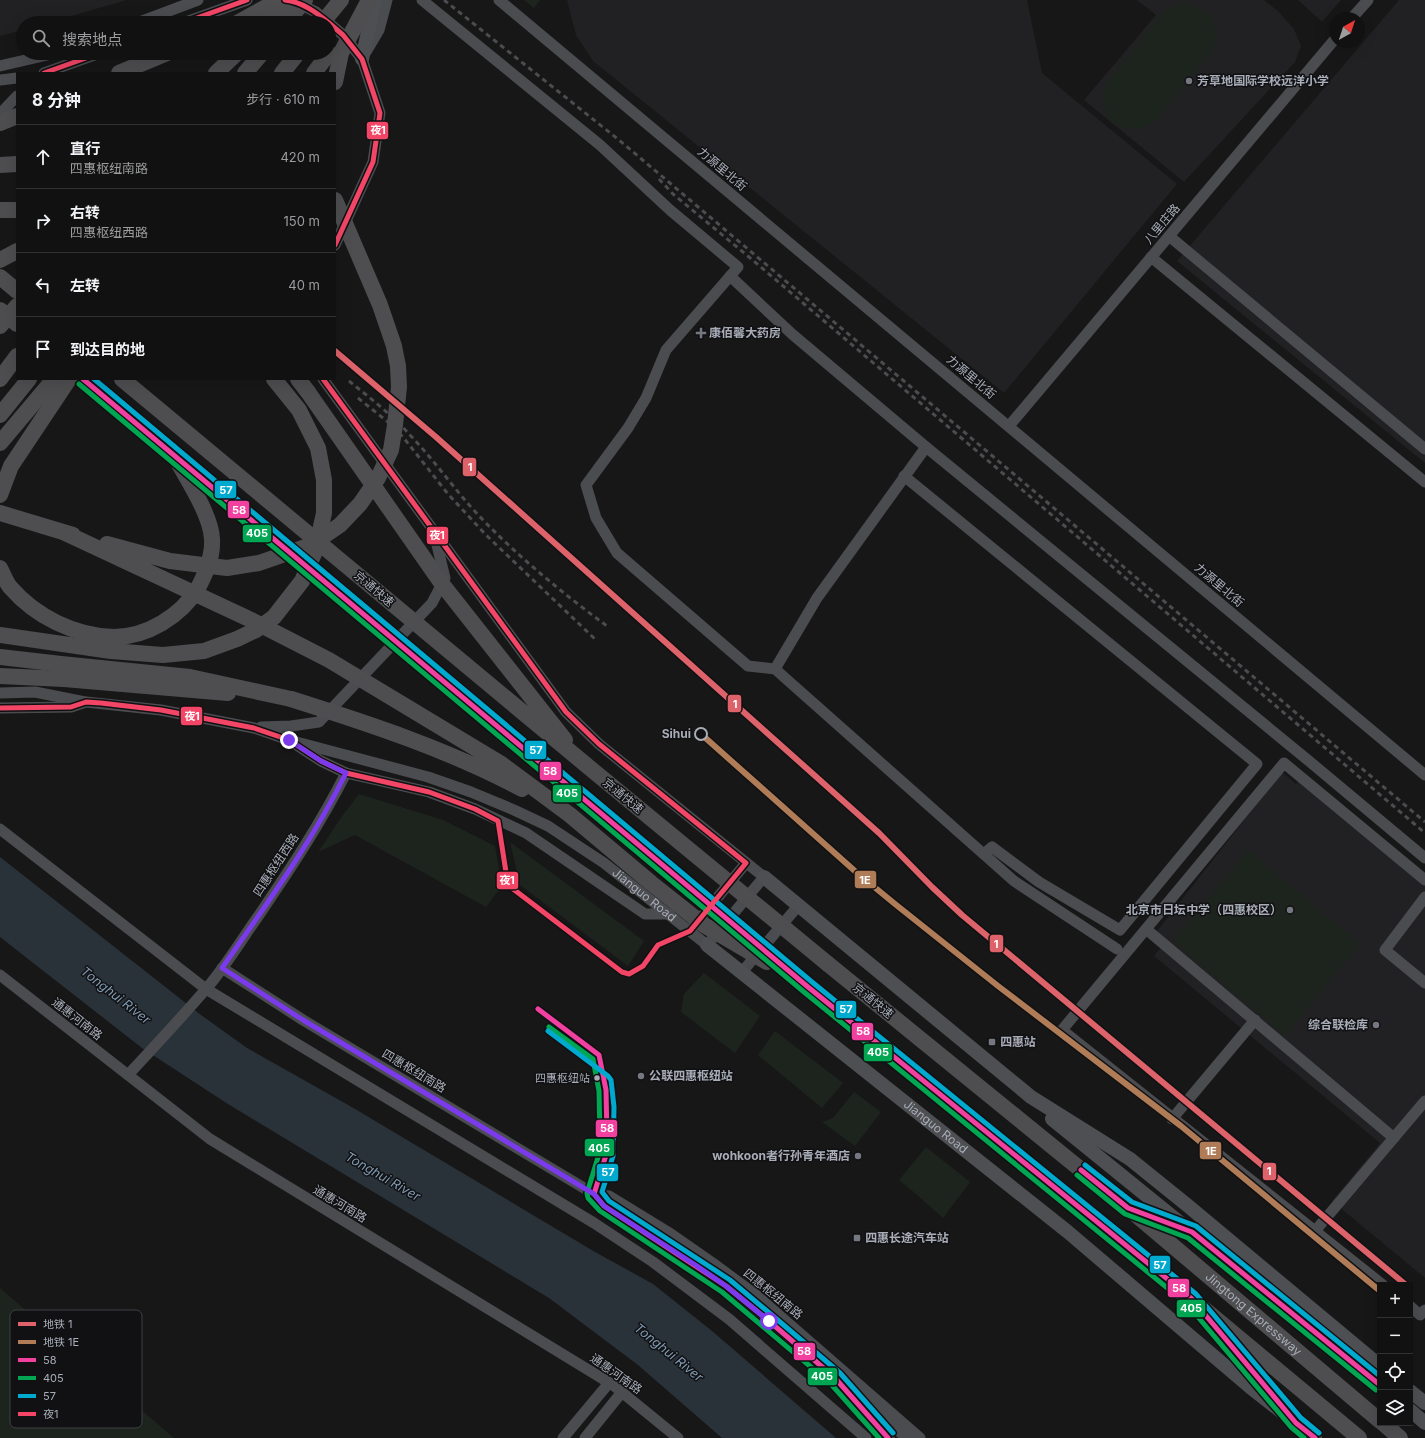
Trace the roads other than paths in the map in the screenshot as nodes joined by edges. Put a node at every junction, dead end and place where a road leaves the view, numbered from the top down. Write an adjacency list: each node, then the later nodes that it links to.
1 (198, 0): 14 (street)
2 (247, 0): 15 (street)
3 (275, 0): 16 (highway)
4 (285, 0): 17 (highway, bridge); 19 (street)
5 (305, 0): 18 (highway, bridge)
6 (341, 0): 20 (highway, bridge)
7 (368, 0): 23 (highway, bridge)
8 (375, 0): 24 (main road)
9 (387, 0): 24 (street)
10 (422, 0): 66 (street)
11 (499, 0): 84 (street, 力源里北街)
12 (1368, 0): 13 (street)
13 (1357, 12)
14 (156, 16)
15 (202, 16)
16 (250, 16)
17 (272, 16)
18 (292, 16)
19 (321, 16)
20 (328, 16)
21 (336, 29): 24 (street)
22 (1329, 46): 61 (street, 八里庄路)
23 (336, 48)
24 (362, 59): 62 (street)
25 (26, 60): 36 (street)
26 (53, 60): 37 (street)
27 (80, 60): 37 (street)
28 (150, 60): 39 (highway)
29 (230, 60): 40 (highway)
30 (256, 60): 38 (highway)
31 (293, 60): 41 (highway)
32 (297, 60): 42 (highway)
33 (326, 60): 43 (highway)
34 (331, 60): 44 (highway)
35 (333, 60): 45 (highway, bridge)
36 (0, 66)
37 (49, 71)
38 (246, 71)
39 (121, 72)
40 (217, 72)
41 (283, 72)
42 (292, 72)
43 (315, 72)
44 (328, 72)
45 (334, 72)
46 (16, 78): 47 (street)
47 (0, 80)
48 (16, 97): 49 (street)
49 (0, 114)
50 (16, 116): 51 (highway)
51 (0, 123)
52 (16, 164): 53 (highway)
53 (0, 165)
54 (336, 202): 94 (highway, bridge)
55 (0, 204): 58 (highway, bridge)
56 (0, 210): 57 (highway, bridge)
57 (16, 210)
58 (16, 213)
59 (16, 214): 60 (highway)
60 (0, 218)
61 (1168, 236): 64 (street, 八里庄路); 87 (street)
62 (336, 242)
63 (16, 252): 65 (highway)
64 (1151, 257): 84 (street, 八里庄路); 90 (street)
65 (0, 260)
66 (730, 276): 86 (street); 99 (street)
67 (0, 277): 68 (highway)
68 (16, 290)
69 (16, 307): 72 (highway)
70 (0, 310): 71 (highway, bridge)
71 (16, 323)
72 (0, 326)
73 (16, 357): 74 (highway)
74 (0, 379)
75 (28, 380): 83 (highway)
76 (53, 380): 85 (highway)
77 (68, 380): 91 (highway)
78 (84, 380): 88 (highway, bridge)
79 (123, 380): 107 (highway, 京通快速, bridge)
80 (275, 380): 97 (highway)
81 (324, 380): 93 (street)
82 (305, 385): 107 (highway, bridge)
83 (0, 415)
84 (1009, 426): 109 (street, 力源里北街)
85 (0, 442)
86 (926, 447): 89 (street); 113 (street)
87 (1425, 449)
88 (173, 453): 97 (highway, bridge); 128 (highway, bridge)
89 (904, 476): 99 (street); 112 (street)
90 (1425, 482)
91 (0, 495)
92 (0, 513): 94 (highway, bridge)
93 (423, 514): 105 (street); 114 (street)
94 (63, 532): 110 (highway, bridge)
95 (0, 568): 97 (highway)
96 (0, 635): 97 (highway)
97 (113, 644)
98 (0, 657): 102 (highway)
99 (775, 669): 112 (street)
100 (0, 676): 102 (highway)
101 (0, 693): 103 (street)
102 (291, 699): 110 (highway, bridge)
103 (86, 702): 104 (street); 105 (street)
104 (0, 708)
105 (254, 728): 106 (street)
106 (289, 740): 108 (street); 119 (street, Jianguo Road)
107 (585, 764): 137 (highway, 京通快速, bridge)
108 (346, 773): 119 (street); 124 (street, 四惠枢纽西路)
109 (1425, 775)
110 (570, 815): 128 (highway, bridge)
111 (0, 829): 129 (street)
112 (984, 854): 123 (street)
113 (1425, 858)
114 (746, 863): 115 (street); 121 (street)
115 (764, 877): 118 (main road); 122 (street)
116 (1425, 880): 120 (street)
117 (1425, 897): 127 (street)
118 (798, 906): 125 (street); 132 (main road)
119 (669, 914): 121 (street, Jianguo Road)
120 (1146, 929): 130 (street); 134 (street)
121 (690, 931): 122 (street, Jianguo Road)
122 (707, 945): 125 (main road, Jianguo Road)
123 (1117, 949)
124 (222, 968): 129 (street, 四惠枢纽西路); 136 (street, 四惠枢纽南路)
125 (742, 972): 153 (main road, Jianguo Road)
126 (0, 975): 131 (street, 通惠河南路)
127 (1425, 983)
128 (808, 987): 141 (highway)
129 (206, 989): 131 (street, 四惠枢纽西路); 159 (street)
130 (1255, 1020): 134 (street); 135 (street)
131 (128, 1075): 146 (street, 通惠河南路)
132 (1031, 1097): 139 (main road); 144 (main road)
133 (1425, 1101): 135 (street)
134 (1172, 1119): 138 (street)
135 (1394, 1138): 138 (street)
136 (594, 1194): 145 (street, 四惠枢纽南路); 162 (street, 四惠枢纽南路)
137 (1128, 1208): 139 (highway); 152 (highway, Jingtong Expressway)
138 (1315, 1231): 140 (street)
139 (1192, 1232): 147 (main road)
140 (1379, 1282)
141 (1192, 1299): 153 (highway); 164 (highway)
142 (1413, 1309): 143 (street)
143 (1425, 1310)
144 (1377, 1363)
145 (835, 1378): 160 (main road); 161 (street, 四惠枢纽南路)
146 (609, 1383): 148 (street, 通惠河南路); 156 (street)
147 (1377, 1383)
148 (622, 1392): 157 (street); 158 (street, 通惠河南路)
149 (1413, 1393): 150 (main road)
150 (1425, 1403)
151 (1413, 1413): 154 (main road)
152 (1377, 1418)
153 (1296, 1423): 163 (main road, Jianguo Road)
154 (1425, 1423)
155 (1386, 1426): 165 (highway)
156 (563, 1438)
157 (585, 1438)
158 (678, 1438)
159 (866, 1438)
160 (888, 1438)
161 (907, 1438)
162 (920, 1438)
163 (1315, 1438)
164 (1359, 1438)
165 (1400, 1438)

